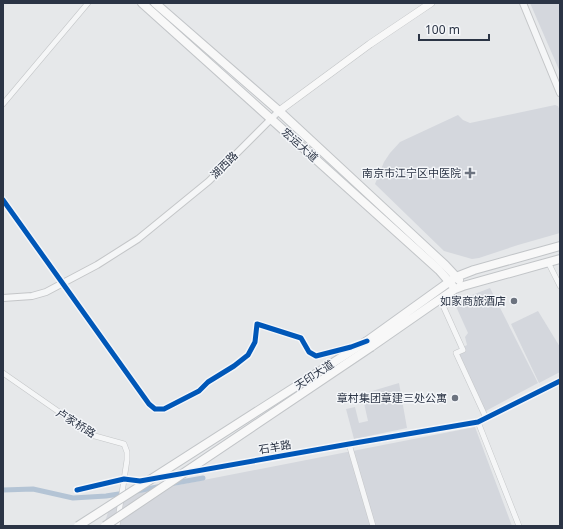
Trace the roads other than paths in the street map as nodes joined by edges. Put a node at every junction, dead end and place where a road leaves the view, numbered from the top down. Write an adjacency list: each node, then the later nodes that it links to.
1 (88, 3): 7 (street)
2 (142, 3): 9 (main road, 宏运大道)
3 (155, 3): 8 (main road, 宏运大道)
4 (431, 3): 8 (main road, 湖西路)
5 (523, 3): 6 (street)
6 (560, 93)
7 (3, 104)
8 (279, 111): 9 (street, 湖西路); 14 (main road, 宏运大道)
9 (271, 119): 15 (main road, 宏运大道); 16 (street, 湖西路)
10 (3, 200): 16 (street)
11 (560, 246): 14 (main road, 天印大道)
12 (560, 259): 13 (main road, 天印大道)
13 (548, 262): 17 (street); 18 (main road, 天印大道)
14 (456, 277): 15 (main road, 天印大道); 18 (main road, 宏运大道)
15 (449, 282): 18 (main road, 宏运大道); 21 (main road, 天印大道)
16 (64, 284): 19 (street, 湖西路); 21 (street)
17 (560, 286)
18 (459, 287): 20 (main road, 天印大道)
19 (3, 298)
20 (440, 299): 21 (main road, 天印大道); 24 (street)
21 (369, 344): 29 (main road, 天印大道, bridge); 30 (main road, 天印大道, bridge)
22 (3, 373): 27 (street, 卢家桥路)
23 (560, 381): 24 (street, 石羊路)
24 (486, 418): 25 (street, 石羊路)
25 (478, 422): 26 (street, 石羊路); 33 (street)
26 (349, 444): 27 (street, 石羊路); 32 (street)
27 (124, 479): 28 (street, 石羊路); 31 (street, 卢家桥路)
28 (77, 490)
29 (78, 526)
30 (105, 526)
31 (117, 526)
32 (373, 526)
33 (519, 526)

